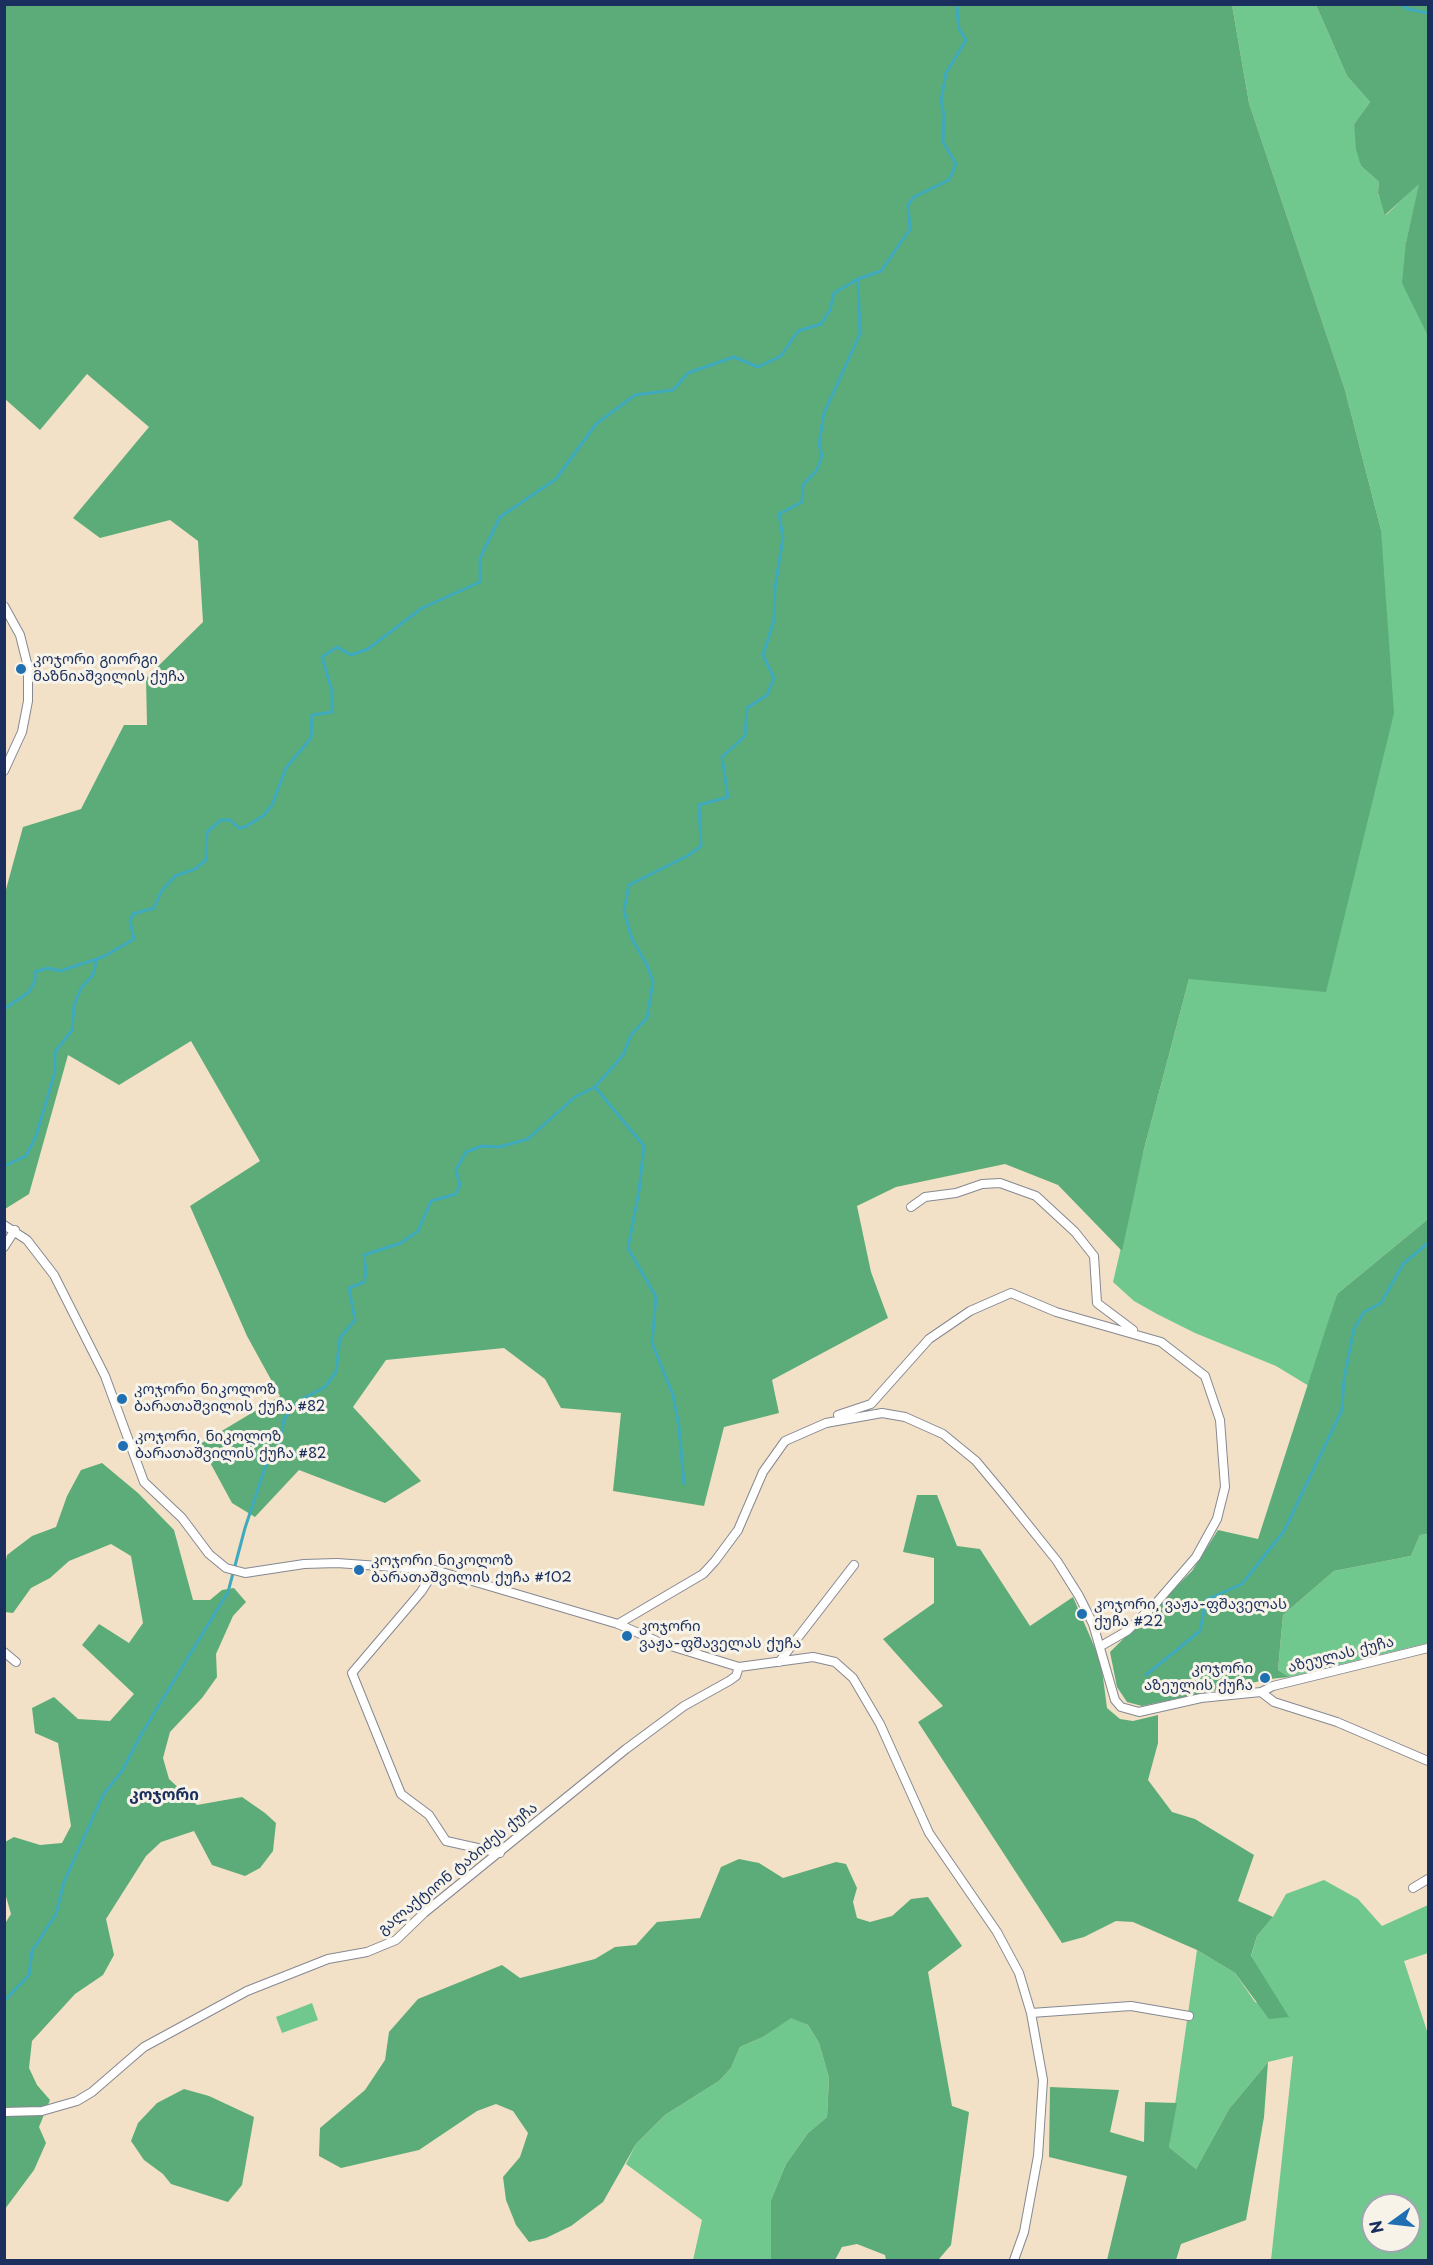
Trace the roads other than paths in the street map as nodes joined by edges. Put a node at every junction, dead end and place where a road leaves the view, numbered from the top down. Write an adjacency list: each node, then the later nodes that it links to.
1 (4, 606): 2 (street)
2 (4, 771)
3 (911, 1207): 7 (street)
4 (4, 1225): 5 (street)
5 (15, 1230): 6 (street); 10 (street)
6 (4, 1247)
7 (1138, 1333): 8 (street); 12 (street)
8 (826, 1423): 11 (street); 12 (street, აზეულას ქუჩა)
9 (854, 1565): 16 (street)
10 (435, 1570): 11 (street); 20 (street)
11 (618, 1624): 17 (street)
12 (1101, 1646): 18 (street, აზეულას ქუჩა)
13 (1428, 1648): 18 (street, აზეულას ქუჩა)
14 (4, 1652): 15 (street)
15 (16, 1662)
16 (779, 1662): 17 (street); 23 (street)
17 (739, 1667): 20 (street, გალაქტიონ ტაბიძეს ქუჩა)
18 (1261, 1692): 19 (street)
19 (1428, 1761)
20 (500, 1853): 25 (street, გალაქტიონ ტაბიძეს ქუჩა)
21 (1428, 1879): 22 (street)
22 (1413, 1888)
23 (1031, 2013): 24 (street); 26 (street)
24 (1189, 2016)
25 (4, 2112)
26 (1014, 2260)

